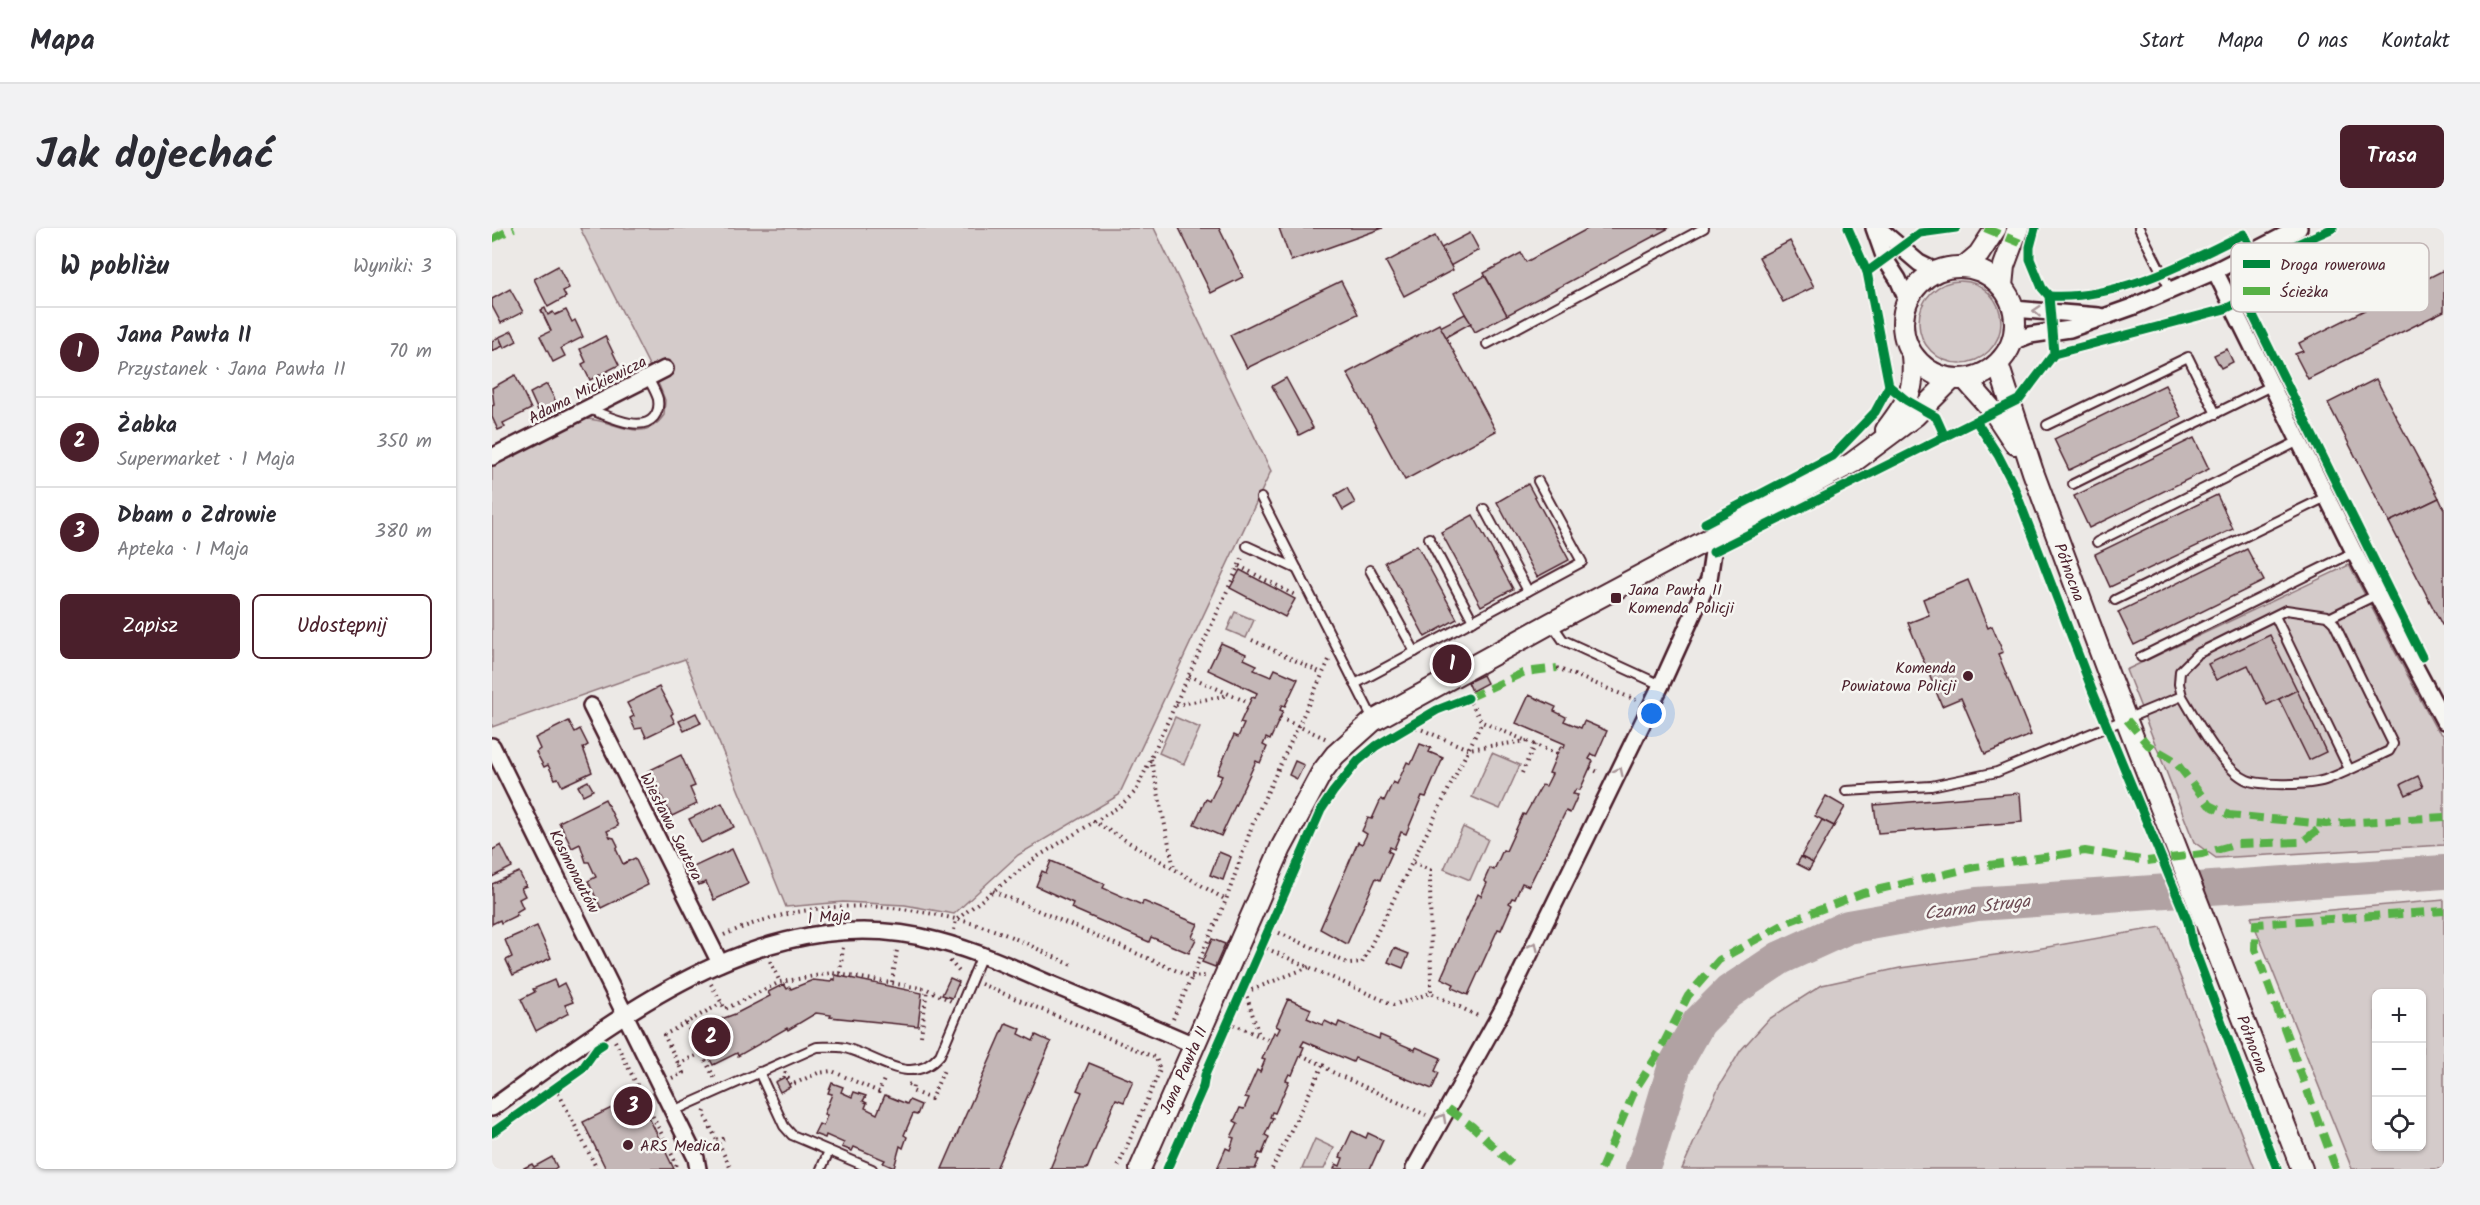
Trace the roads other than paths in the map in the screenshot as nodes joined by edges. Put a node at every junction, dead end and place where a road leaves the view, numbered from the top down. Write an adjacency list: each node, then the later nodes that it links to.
1 (1704, 228): 21 (lane)
2 (1874, 228): 15 (street)
3 (1878, 228): 12 (street)
4 (1996, 228): 10 (street)
5 (2018, 228): 13 (street)
6 (2139, 228): 14 (lane)
7 (2299, 228): 8 (street)
8 (2270, 243)
9 (2231, 263): 11 (street)
10 (1965, 266): 12 (street); 13 (street)
11 (2215, 271): 14 (street); 16 (street)
12 (1935, 272): 15 (street)
13 (2002, 286): 17 (street)
14 (2171, 291): 19 (street)
15 (1907, 300): 22 (street)
16 (2231, 304)
17 (2014, 309): 19 (street, one-way to 17); 20 (street)
18 (2235, 312): 27 (street)
19 (2102, 316): 20 (street)
20 (2012, 342): 23 (street)
21 (1487, 344)
22 (1912, 355): 26 (street); 32 (street, Jana Pawła II)
23 (1998, 364): 26 (street); 34 (street)
24 (665, 369): 25 (street, Adama Mickiewicza)
25 (648, 378): 28 (street, Adama Mickiewicza); 28 (lane)
26 (1958, 379): 32 (street, Jana Pawła II); 34 (street)
27 (2271, 386): 29 (lane); 31 (street)
28 (587, 408): 33 (street, Adama Mickiewicza)
29 (2216, 414): 30 (lane); 36 (lane)
30 (2048, 425)
31 (2299, 441): 37 (street); 42 (lane)
32 (1874, 447): 41 (street, Jana Pawła II)
33 (492, 457)
34 (2033, 472): 60 (street, Północna)
35 (1538, 481): 47 (lane)
36 (2073, 484)
37 (2326, 497): 44 (street); 49 (lane)
38 (1261, 498): 45 (lane)
39 (1484, 509): 47 (lane)
40 (1429, 538): 52 (lane)
41 (1707, 539): 53 (street, Jana Pawła II); 57 (street)
42 (2097, 542)
43 (1248, 546): 45 (lane)
44 (2354, 552): 48 (street); 55 (lane)
45 (1297, 569): 56 (lane)
46 (1370, 570): 54 (lane)
47 (1528, 591): 52 (lane)
48 (2376, 596): 51 (lane); 62 (street)
49 (2115, 600)
50 (2275, 616): 51 (lane); 58 (lane); 64 (lane)
51 (2330, 618): 64 (lane)
52 (1473, 621): 54 (lane)
53 (1551, 622): 57 (lane); 61 (street, Jana Pawła II)
54 (1415, 652): 56 (lane)
55 (2141, 657)
56 (1355, 684): 61 (lane)
57 (1661, 686): 78 (street, one-way to 57)
58 (2182, 696): 60 (lane); 64 (lane)
59 (591, 706): 67 (street, Wiesława Sautera)
60 (2127, 720): 65 (lane); 79 (street, Północna)
61 (1373, 721): 69 (street, Jana Pawła II)
62 (2444, 721)
63 (492, 746): 68 (street, Kosmonautów)
64 (2349, 769)
65 (1846, 791)
66 (982, 955): 67 (street, 1 Maja); 69 (street, 1 Maja); 70 (lane)
67 (719, 970): 68 (street, 1 Maja)
68 (626, 1013): 71 (street, 1 Maja); 72 (street, Kosmonautów)
69 (1194, 1046): 77 (street, Jana Pawła II)
70 (759, 1072): 72 (lane); 73 (lane)
71 (492, 1108)
72 (673, 1111): 74 (street, Kosmonautów)
73 (829, 1151): 75 (lane); 76 (lane)
74 (698, 1169)
75 (821, 1169)
76 (872, 1169)
77 (1140, 1169)
78 (1414, 1169)
79 (2302, 1169)

